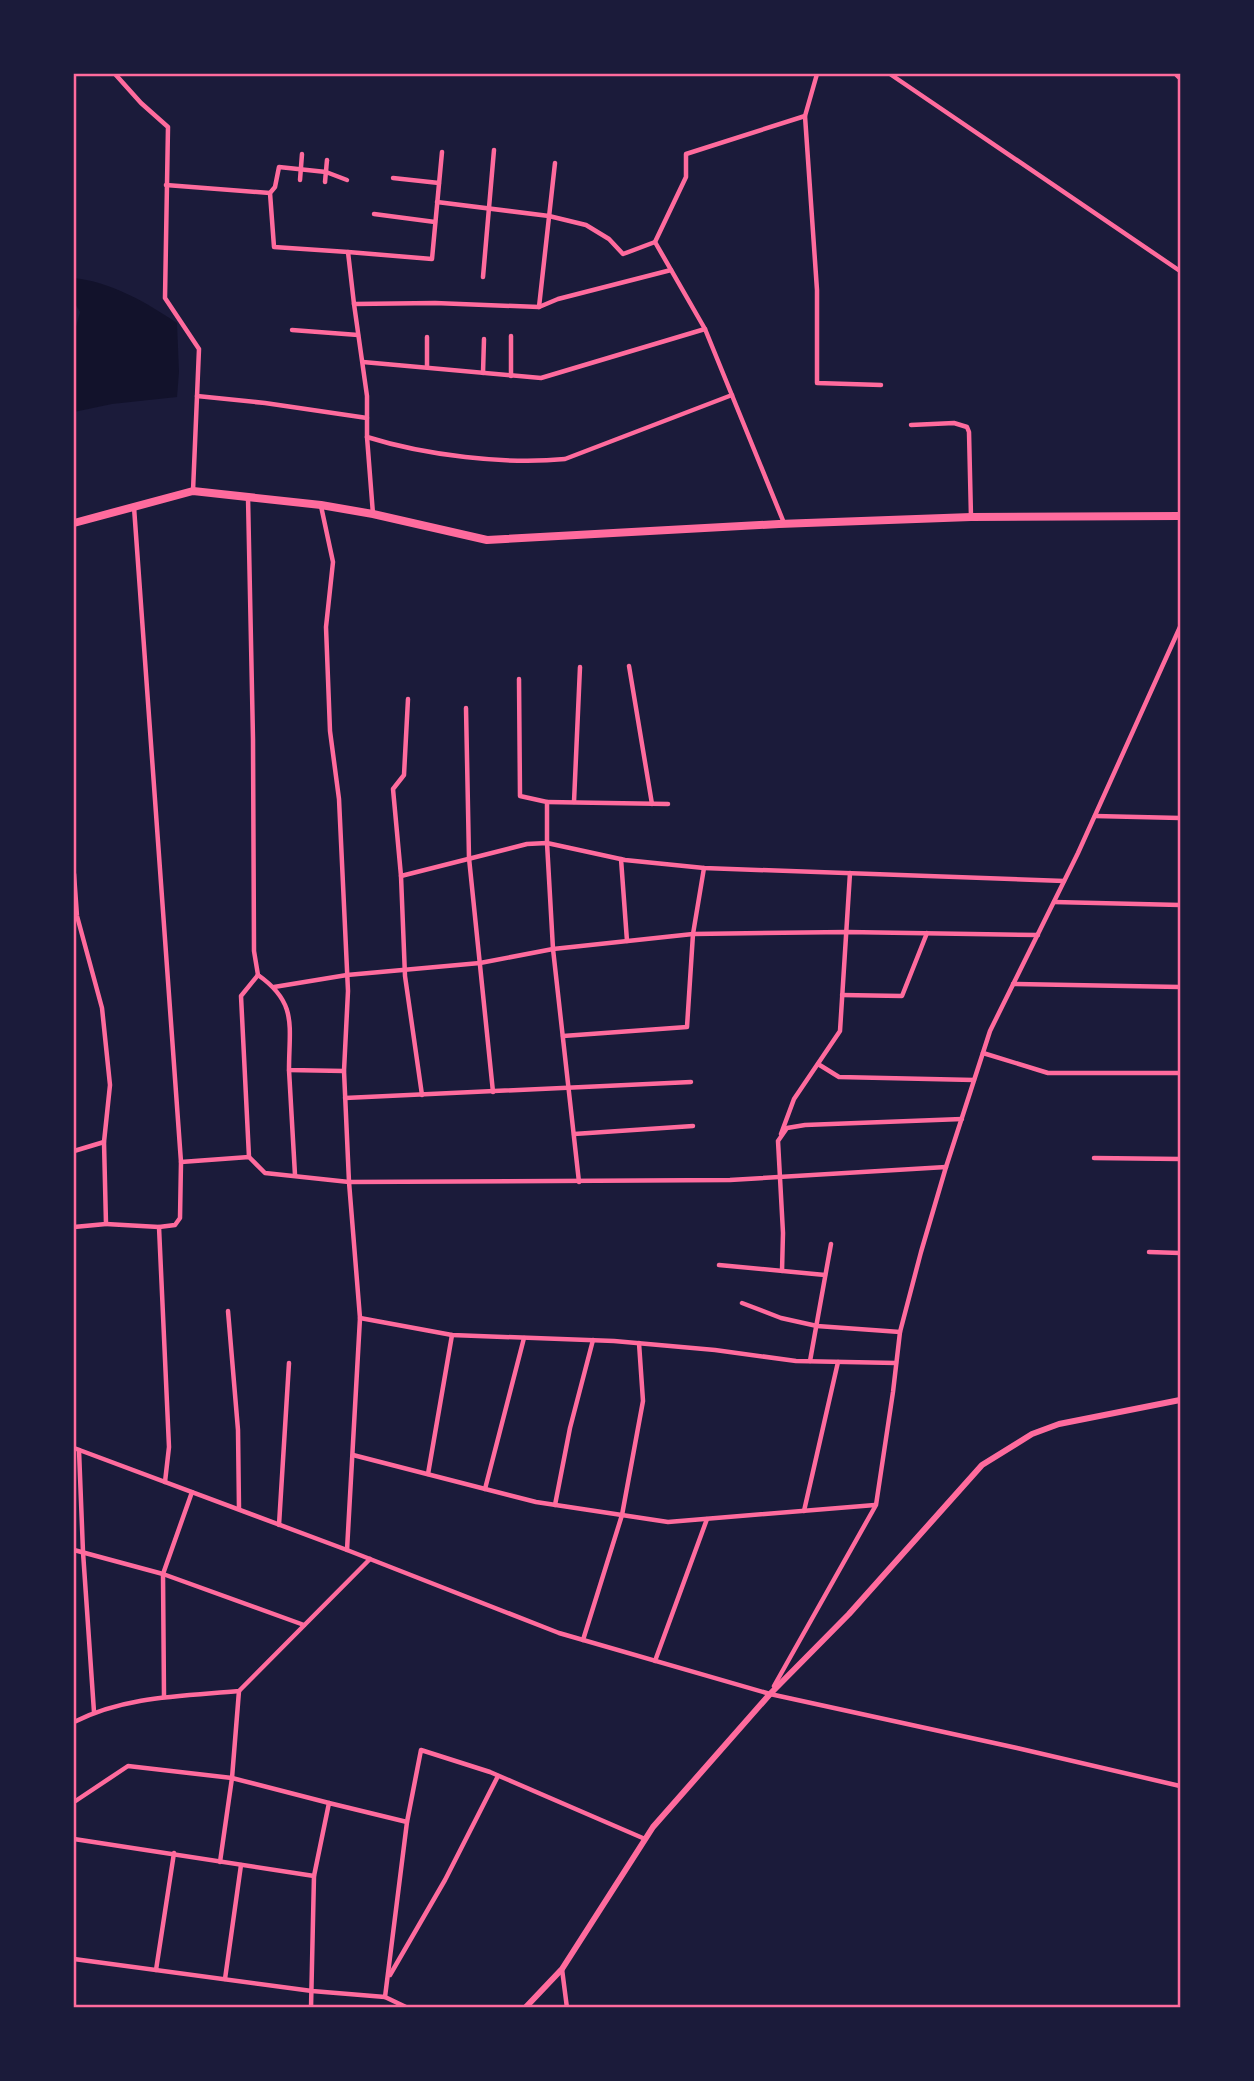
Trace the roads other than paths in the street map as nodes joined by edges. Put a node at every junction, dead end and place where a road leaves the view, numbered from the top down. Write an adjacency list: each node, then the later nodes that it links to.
1 (115, 74): 17 (street)
2 (817, 74): 4 (street)
3 (890, 74): 27 (street)
4 (805, 116): 24 (street); 41 (street)
5 (494, 150): 20 (street)
6 (442, 152): 16 (street)
7 (302, 154): 10 (street)
8 (327, 160): 11 (street)
9 (555, 163): 22 (street)
10 (300, 169): 11 (street); 13 (street); 18 (street)
11 (326, 172): 14 (street); 15 (street)
12 (393, 178): 16 (street)
13 (300, 180)
14 (347, 180)
15 (325, 182)
16 (439, 183): 19 (street)
17 (166, 185): 18 (street); 43 (street)
18 (270, 192): 25 (street)
19 (437, 202): 20 (street); 23 (street)
20 (489, 208): 22 (street); 28 (street)
21 (374, 214): 23 (street)
22 (549, 216): 24 (street); 30 (street)
23 (435, 222): 25 (street)
24 (655, 242): 26 (street)
25 (348, 252): 29 (street)
26 (671, 270): 30 (street); 31 (street)
27 (1181, 271)
28 (483, 277)
29 (354, 304): 30 (street); 33 (street)
30 (538, 307)
31 (705, 329): 40 (street); 42 (street)
32 (292, 330): 33 (street)
33 (358, 335): 37 (street)
34 (511, 336): 40 (street)
35 (427, 337): 38 (street)
36 (484, 339): 39 (street)
37 (363, 362): 38 (street); 44 (street)
38 (427, 367): 39 (street)
39 (483, 373): 40 (street)
40 (511, 376)
41 (881, 385)
42 (732, 395): 46 (street); 55 (street)
43 (197, 396): 44 (street); 47 (street)
44 (367, 418): 46 (street)
45 (911, 425): 53 (street)
46 (367, 437): 51 (street)
47 (193, 491): 48 (main road); 50 (main road)
48 (248, 497): 49 (main road); 88 (street)
49 (321, 505): 51 (main road); 89 (street)
50 (134, 506): 54 (main road); 115 (street)
51 (373, 514): 55 (main road)
52 (1181, 516): 53 (main road)
53 (971, 517): 55 (main road)
54 (74, 523)
55 (785, 524)
56 (1181, 627): 66 (street)
57 (629, 666): 64 (street)
58 (580, 667): 63 (street)
59 (519, 679): 62 (street)
60 (408, 699): 74 (street)
61 (466, 708): 69 (street)
62 (547, 802): 63 (street); 68 (street)
63 (574, 802): 64 (street)
64 (652, 804): 65 (street)
65 (668, 804)
66 (1095, 816): 67 (street); 75 (street)
67 (1181, 818)
68 (547, 843): 69 (street); 70 (street); 85 (street)
69 (469, 858): 74 (street); 86 (street)
70 (621, 859): 71 (street); 84 (street)
71 (704, 868): 72 (street); 81 (street)
72 (850, 873): 75 (street); 80 (street)
73 (74, 874): 78 (street)
74 (401, 876): 87 (street)
75 (1064, 881): 76 (street)
76 (1054, 902): 77 (street); 83 (street)
77 (1181, 905)
78 (80, 929): 79 (street); 110 (street)
79 (74, 930)
80 (846, 932): 81 (street); 82 (street); 93 (street)
81 (693, 933): 84 (street); 94 (street)
82 (927, 933): 83 (street); 93 (street)
83 (1038, 935): 90 (street)
84 (626, 941): 85 (street)
85 (553, 949): 86 (street); 94 (street)
86 (480, 963): 87 (street); 103 (street)
87 (405, 971): 89 (street); 104 (street)
88 (258, 975): 91 (street); 112 (street)
89 (347, 975): 91 (street); 98 (street)
90 (1013, 984): 92 (street); 95 (street)
91 (274, 987): 97 (street)
92 (1181, 987)
93 (842, 995): 96 (street)
94 (563, 1036): 102 (street)
95 (983, 1053): 99 (street); 100 (street)
96 (818, 1064): 100 (street); 109 (street)
97 (289, 1070): 98 (street); 117 (street)
98 (344, 1071): 105 (street)
99 (1181, 1073)
100 (974, 1080): 106 (street)
101 (691, 1082): 102 (street)
102 (569, 1089): 103 (street); 108 (street)
103 (493, 1092): 104 (street)
104 (422, 1095): 105 (street)
105 (345, 1098): 119 (street)
106 (962, 1119): 109 (street); 116 (street)
107 (693, 1126): 108 (street)
108 (574, 1134): 120 (street)
109 (778, 1141): 118 (street)
110 (104, 1142): 111 (street); 121 (street)
111 (74, 1151)
112 (249, 1157): 115 (street); 117 (street)
113 (1094, 1158): 114 (street)
114 (1181, 1159)
115 (181, 1162): 123 (street)
116 (946, 1167): 118 (street); 134 (street)
117 (295, 1175): 119 (street)
118 (781, 1178): 120 (street); 128 (street)
119 (349, 1182): 120 (street); 132 (street)
120 (579, 1182)
121 (106, 1224): 122 (street); 123 (street)
122 (74, 1227)
123 (159, 1227): 147 (street)
124 (831, 1244): 129 (street)
125 (1149, 1252): 126 (street)
126 (1181, 1254)
127 (719, 1265): 128 (street)
128 (782, 1271): 129 (street)
129 (825, 1275): 133 (street)
130 (742, 1303): 133 (street)
131 (228, 1311): 152 (street)
132 (360, 1318): 135 (street); 145 (street)
133 (817, 1326): 134 (street); 139 (street)
134 (900, 1332): 142 (street)
135 (452, 1335): 136 (street); 146 (street)
136 (524, 1338): 137 (street); 148 (street)
137 (593, 1340): 138 (street); 150 (street)
138 (639, 1343): 139 (street); 154 (street)
139 (810, 1361): 140 (street)
140 (838, 1362): 142 (street); 153 (street)
141 (289, 1363): 156 (street)
142 (896, 1363): 151 (street)
143 (1181, 1400): 166 (street)
144 (76, 1449): 147 (street); 159 (street)
145 (353, 1455): 146 (street); 158 (street)
146 (428, 1474): 148 (street)
147 (165, 1482): 149 (street)
148 (485, 1489): 150 (street)
149 (192, 1492): 152 (street); 161 (street)
150 (555, 1505): 154 (street)
151 (876, 1505): 153 (street); 166 (street)
152 (239, 1510): 156 (street)
153 (804, 1511): 155 (street)
154 (622, 1515): 155 (street); 163 (street)
155 (707, 1519): 164 (street)
156 (279, 1525): 158 (street)
157 (74, 1550): 159 (street)
158 (347, 1550): 160 (street)
159 (83, 1552): 161 (street); 168 (street)
160 (370, 1559): 162 (street); 163 (street)
161 (163, 1574): 162 (street); 167 (street)
162 (304, 1625): 165 (street)
163 (583, 1640): 164 (street)
164 (655, 1661): 166 (street)
165 (239, 1691): 167 (street); 171 (street)
166 (770, 1694): 172 (street); 177 (street)
167 (164, 1697): 168 (street)
168 (94, 1712): 169 (street)
169 (74, 1722)
170 (498, 1776): 175 (street); 177 (street); 185 (street)
171 (232, 1778): 173 (street); 174 (street); 179 (street)
172 (1181, 1786)
173 (74, 1802)
174 (328, 1803): 175 (street); 181 (street)
175 (407, 1822): 185 (street)
176 (74, 1839): 178 (street)
177 (645, 1839): 183 (street)
178 (174, 1853): 179 (street); 184 (street)
179 (220, 1862): 180 (street)
180 (241, 1865): 181 (street); 186 (street)
181 (314, 1876): 187 (street)
182 (74, 1959): 184 (street)
183 (562, 1969): 191 (street); 192 (street)
184 (156, 1970): 186 (street)
185 (387, 1978): 188 (street)
186 (225, 1979): 187 (street)
187 (312, 1991): 188 (street); 189 (street)
188 (386, 1997): 190 (street)
189 (311, 2007)
190 (408, 2007)
191 (525, 2007)
192 (567, 2007)

